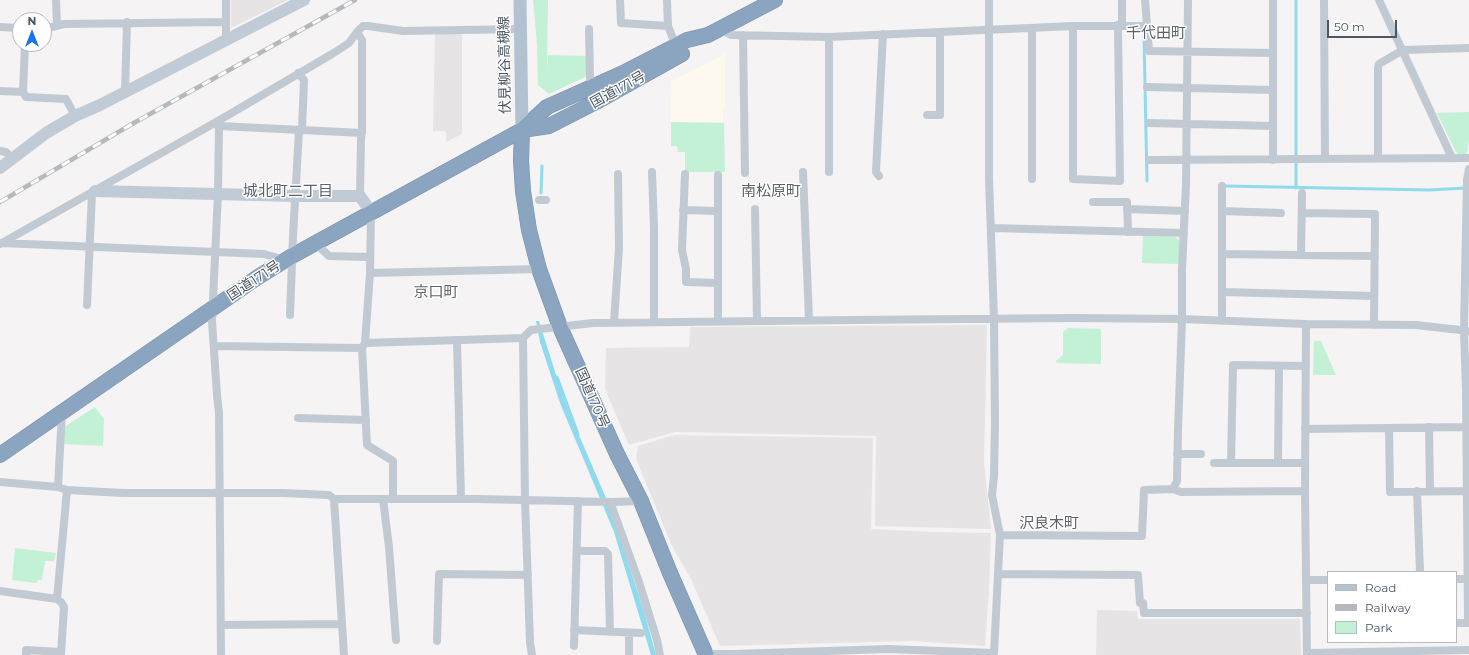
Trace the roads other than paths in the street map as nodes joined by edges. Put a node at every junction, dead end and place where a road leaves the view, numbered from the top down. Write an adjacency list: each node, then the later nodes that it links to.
1 (56, 0): 17 (street)
2 (226, 0): 16 (street)
3 (304, 0): 35 (street)
4 (520, 0): 26 (main road, 伏見柳谷高槻線)
5 (620, 0): 19 (street)
6 (668, 0): 19 (street)
7 (774, 0): 30 (highway, 国道171号)
8 (989, 0): 28 (street)
9 (1122, 0): 18 (street)
10 (1145, 0): 21 (street)
11 (1188, 0): 39 (street)
12 (1273, 0): 41 (street)
13 (1324, 0): 64 (street)
14 (1379, 0): 38 (street)
15 (127, 22): 16 (street); 17 (street); 49 (street)
16 (226, 22): 35 (street)
17 (57, 25): 23 (street)
18 (1120, 25): 20 (street); 20 (street); 21 (street)
19 (668, 26): 36 (street)
20 (1073, 26): 25 (street)
21 (1147, 26): 39 (street)
22 (0, 27): 24 (street)
23 (52, 27)
24 (12, 28)
25 (1032, 28): 28 (street); 78 (street)
26 (521, 29): 29 (street); 57 (main road, 伏見柳谷高槻線)
27 (589, 29): 43 (street)
28 (990, 29): 31 (street); 96 (street)
29 (357, 32): 42 (street); 58 (street)
30 (713, 32): 33 (street); 36 (highway, 国道171号); 57 (highway, 国道171号)
31 (940, 32): 32 (street); 51 (street)
32 (883, 34): 34 (street); 77 (street)
33 (742, 35): 34 (street); 73 (street)
34 (829, 37): 72 (street)
35 (226, 40): 49 (street)
36 (676, 46): 43 (highway, 国道171号)
37 (1469, 48): 38 (street)
38 (1402, 50): 60 (street); 61 (street)
39 (1189, 51): 41 (street); 45 (street)
40 (25, 52): 48 (street)
41 (1273, 53): 46 (street)
42 (298, 73): 52 (street); 56 (street)
43 (594, 86): 57 (highway, 国道171号)
44 (1147, 87): 45 (street)
45 (1188, 89): 46 (street); 54 (street)
46 (1273, 90): 55 (street)
47 (0, 91): 48 (street)
48 (23, 92): 50 (street)
49 (125, 92): 50 (street)
50 (75, 116): 63 (street)
51 (926, 116)
52 (219, 123): 56 (street); 80 (street); 81 (street)
53 (1149, 123): 54 (street)
54 (1187, 125): 55 (street); 67 (street)
55 (1273, 126): 66 (street)
56 (300, 130): 58 (street); 83 (street)
57 (522, 130): 93 (highway, 国道171号); 108 (highway, 国道170号)
58 (362, 133): 84 (street)
59 (0, 151): 63 (street)
60 (1378, 158): 61 (street); 64 (street)
61 (1452, 158): 62 (street)
62 (1469, 158)
63 (13, 159): 68 (street)
64 (1325, 159): 66 (street)
65 (1150, 160): 67 (street)
66 (1273, 160): 67 (street)
67 (1186, 161): 90 (street)
68 (0, 168)
69 (1469, 169): 92 (street)
70 (652, 172): 123 (street)
71 (803, 172): 118 (street)
72 (829, 172)
73 (745, 173)
74 (618, 174): 122 (street)
75 (685, 174): 88 (street)
76 (718, 175): 89 (street)
77 (879, 176)
78 (1032, 179)
79 (1222, 186): 91 (street)
80 (93, 192): 81 (street); 99 (street); 101 (street)
81 (218, 193): 83 (street); 102 (street)
82 (1302, 193): 95 (street)
83 (295, 196): 84 (street); 107 (street)
84 (360, 196): 93 (street)
85 (1093, 202): 87 (street)
86 (755, 209): 120 (street)
87 (1127, 209): 90 (street); 97 (street)
88 (683, 210): 89 (street); 110 (street)
89 (718, 211): 110 (street)
90 (1185, 211): 98 (street)
91 (1222, 211): 94 (street); 103 (street)
92 (1468, 211): 127 (street)
93 (371, 212): 100 (highway, 国道171号); 106 (street)
94 (1281, 213)
95 (1302, 213): 104 (street); 105 (street)
96 (991, 228): 97 (street); 116 (street)
97 (1128, 232): 98 (street)
98 (1184, 233): 117 (street)
99 (1, 243): 101 (street)
100 (315, 243): 106 (street); 107 (highway, 国道171号)
101 (90, 246): 102 (street); 113 (street)
102 (215, 252): 107 (street); 114 (street)
103 (1222, 254): 104 (street); 111 (street)
104 (1301, 255): 105 (street)
105 (1375, 256): 112 (street)
106 (369, 257): 109 (street)
107 (289, 258): 114 (highway, 国道171号); 115 (street)
108 (539, 269): 109 (street); 126 (highway, 国道170号)
109 (370, 273): 130 (street)
110 (718, 283): 119 (street)
111 (1222, 292): 112 (street); 121 (street)
112 (1374, 296): 125 (street)
113 (87, 305)
114 (213, 307): 131 (street); 135 (highway, 国道171号)
115 (290, 315)
116 (994, 319): 117 (street); 118 (street); 168 (street)
117 (1182, 319): 121 (street); 142 (street)
118 (809, 320): 120 (street)
119 (718, 321): 120 (street); 123 (street)
120 (757, 321)
121 (1222, 321): 124 (street)
122 (614, 322): 123 (street); 126 (street)
123 (654, 322)
124 (1306, 324): 125 (street); 133 (street)
125 (1374, 325): 127 (street)
126 (560, 327): 128 (street); 165 (highway, 国道170号)
127 (1466, 331): 134 (street)
128 (523, 338): 129 (street); 163 (street)
129 (457, 340): 130 (street); 162 (street)
130 (363, 345): 131 (street); 137 (street)
131 (214, 346): 158 (street)
132 (1279, 366): 133 (street); 147 (street); 148 (street)
133 (1306, 366): 141 (street)
134 (1468, 389): 138 (street)
135 (62, 412): 144 (highway, 国道171号); 151 (street)
136 (298, 418): 137 (street)
137 (366, 420): 161 (street)
138 (1466, 427): 140 (street); 145 (street)
139 (1389, 428): 140 (street); 141 (street); 156 (street)
140 (1428, 428): 157 (street)
141 (1305, 429): 149 (street)
142 (1177, 454): 143 (street); 152 (street)
143 (1201, 454)
144 (0, 455)
145 (1468, 459): 155 (street)
146 (1214, 463): 147 (street)
147 (1231, 463): 148 (street)
148 (1278, 463): 149 (street)
149 (1305, 463): 154 (street)
150 (0, 482): 151 (street)
151 (58, 487): 153 (street)
152 (1174, 489): 154 (street); 168 (street)
153 (67, 490): 158 (street); 179 (street)
154 (1305, 491): 176 (street)
155 (1466, 491): 157 (street); 167 (street)
156 (1417, 492): 157 (street); 171 (street)
157 (1430, 492)
158 (220, 494): 159 (street); 184 (street)
159 (334, 499): 160 (street); 183 (street)
160 (383, 499): 161 (street); 189 (street)
161 (393, 499): 162 (street)
162 (461, 499): 163 (street)
163 (525, 500): 164 (street); 173 (street)
164 (578, 501): 166 (street); 170 (street)
165 (641, 501): 166 (street); 195 (highway, 国道170号)
166 (607, 502): 202 (street)
167 (1468, 502): 169 (street)
168 (1000, 535): 172 (street)
169 (1468, 544): 175 (street)
170 (577, 551): 185 (street); 186 (street)
171 (1420, 571)
172 (998, 574): 180 (street); 195 (street)
173 (528, 575): 190 (street); 200 (street)
174 (1457, 579): 175 (street)
175 (1467, 579): 182 (street)
176 (1306, 580): 177 (street); 180 (street)
177 (1327, 580)
178 (0, 591): 179 (street)
179 (57, 599): 194 (street)
180 (1307, 613): 196 (street)
181 (1457, 623): 182 (street)
182 (1468, 623)
183 (341, 624): 184 (street); 199 (street)
184 (221, 625): 198 (street)
185 (574, 630): 186 (street); 191 (street)
186 (610, 632): 187 (street)
187 (629, 633): 188 (street); 201 (street)
188 (641, 633)
189 (396, 640)
190 (437, 641)
191 (574, 646)
192 (1466, 652): 193 (street)
193 (1406, 653): 196 (street)
194 (61, 654): 197 (street)
195 (706, 654)
196 (1307, 654)
197 (26, 655)
198 (221, 655)
199 (344, 655)
200 (532, 655)
201 (629, 655)
202 (660, 655)

